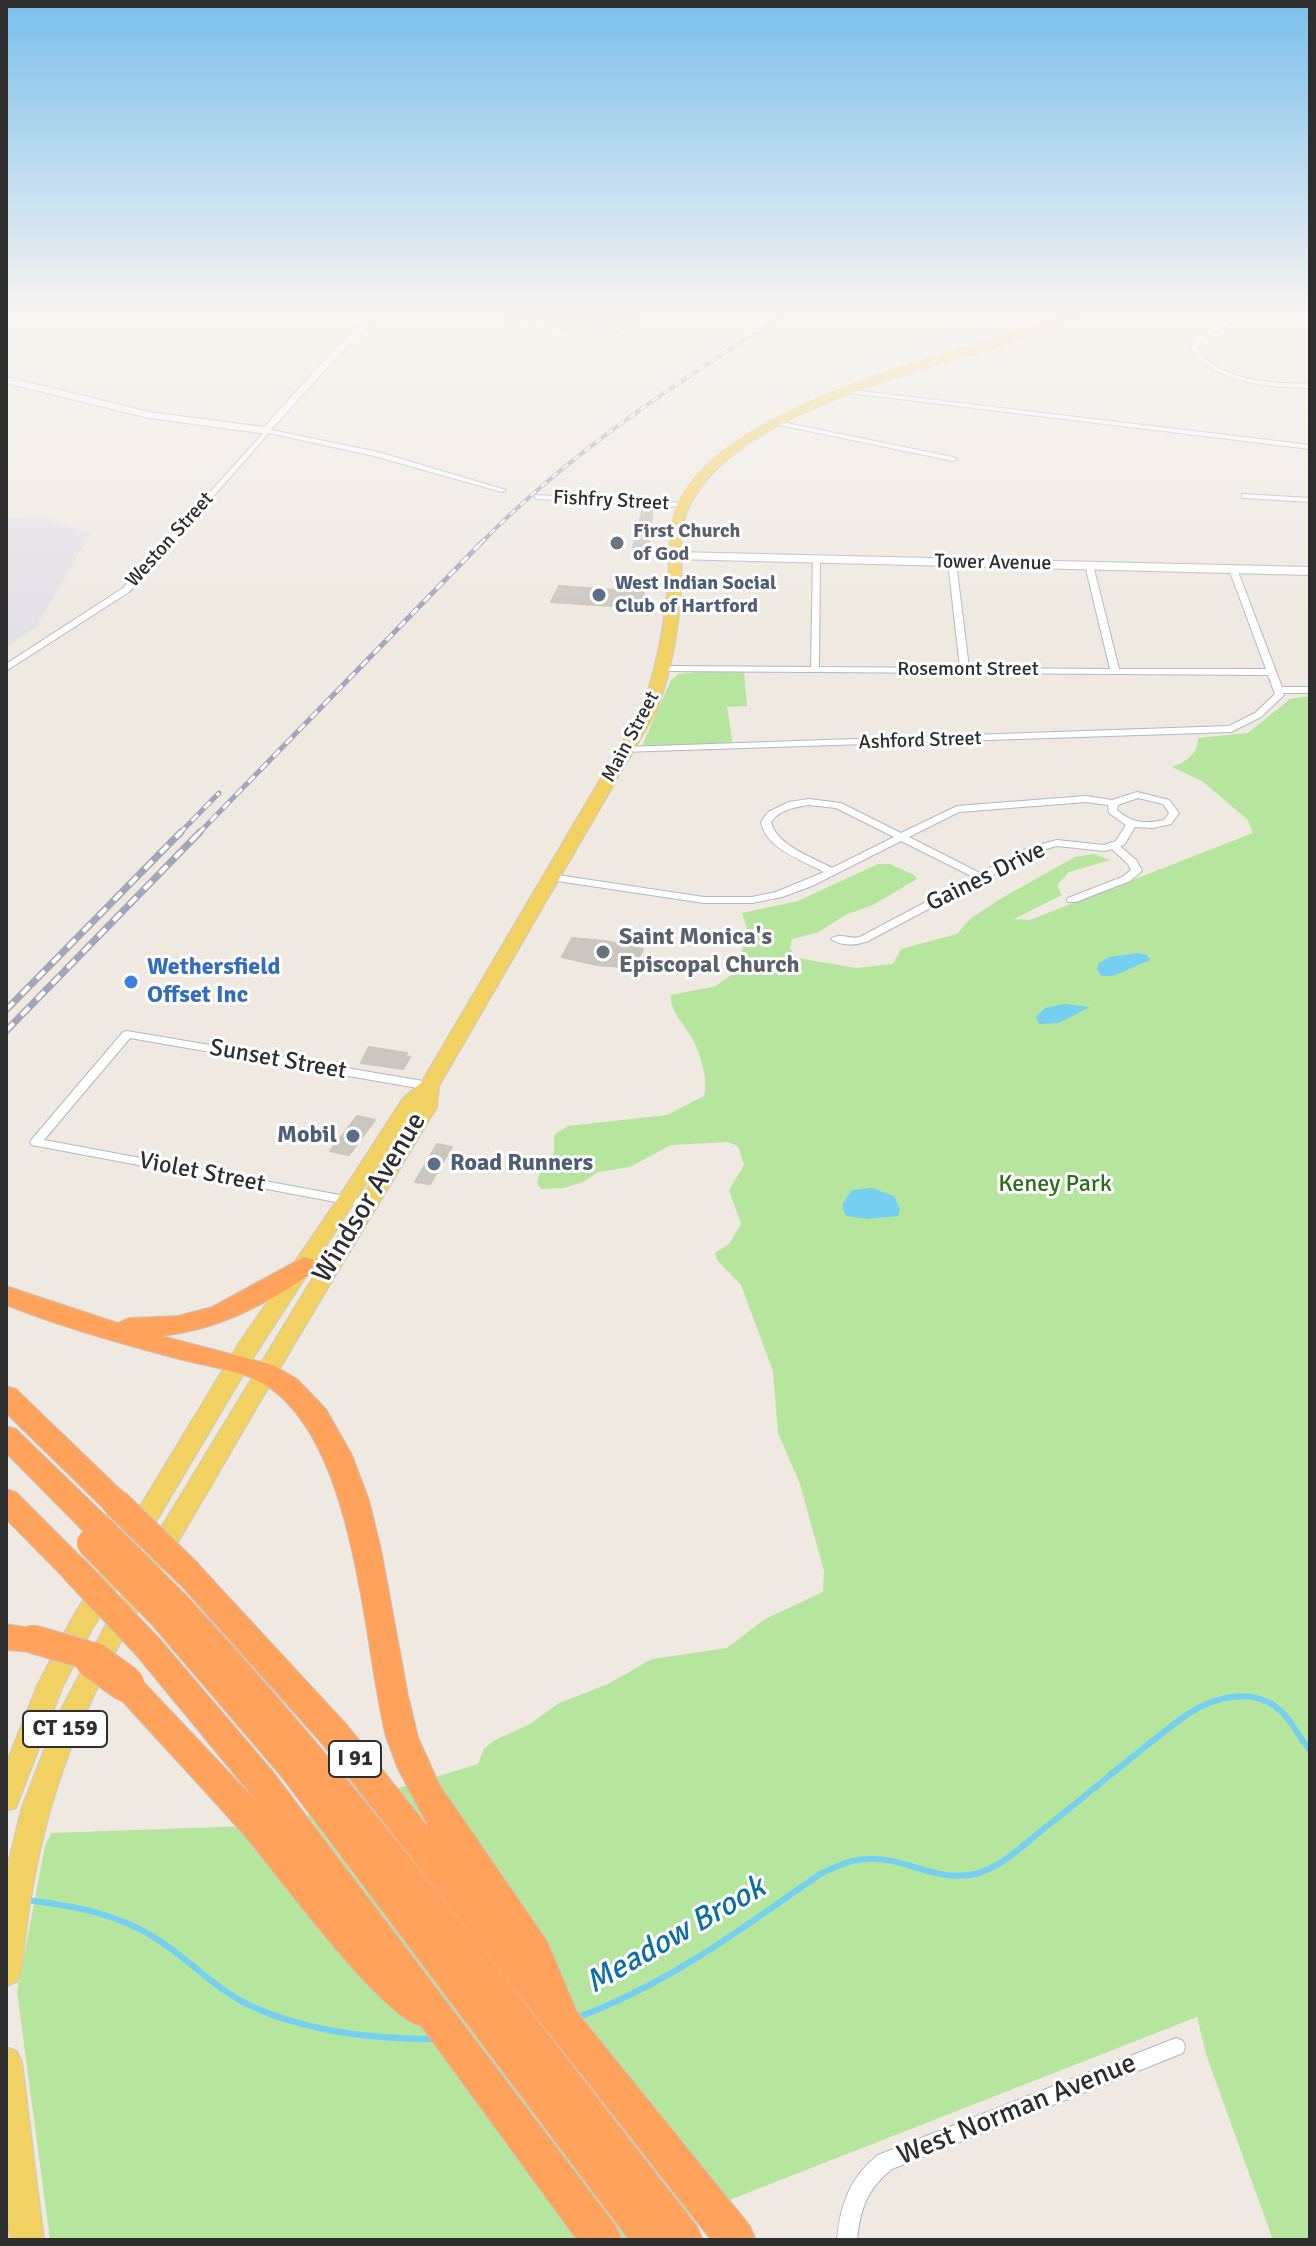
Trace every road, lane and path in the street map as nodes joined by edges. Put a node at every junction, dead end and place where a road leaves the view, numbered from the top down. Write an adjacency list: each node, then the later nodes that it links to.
1 (177, 419): 6 (street)
2 (278, 419): 6 (street, Weston Street)
3 (780, 419): 5 (main road, Main Street)
4 (1075, 419): 7 (street)
5 (772, 422): 8 (street); 13 (main road, Main Street)
6 (267, 431): 9 (street); 20 (street, Weston Street)
7 (1310, 447)
8 (953, 459)
9 (502, 490)
10 (1245, 496): 12 (street)
11 (538, 497): 13 (street, Fishfry Street)
12 (1310, 500)
13 (684, 505): 14 (main road, Main Street)
14 (677, 556): 15 (street, Tower Avenue); 21 (main road, Main Street)
15 (816, 559): 16 (street, Tower Avenue); 22 (street)
16 (952, 562): 17 (street, Tower Avenue); 23 (street)
17 (1089, 565): 18 (street, Tower Avenue); 24 (street)
18 (1233, 569): 19 (street, Tower Avenue); 25 (street)
19 (1310, 571)
20 (6, 668)
21 (665, 669): 22 (street, Rosemont Street); 28 (main road, Main Street)
22 (815, 669): 23 (street, Rosemont Street)
23 (965, 670): 24 (street, Rosemont Street)
24 (1115, 671): 25 (street, Rosemont Street)
25 (1272, 672): 26 (street)
26 (1280, 690): 27 (street); 28 (street, Ashford Street)
27 (1310, 690)
28 (625, 750): 34 (main road, Main Street)
29 (1113, 803): 30 (street); 30 (street); 31 (street)
30 (1132, 823): 32 (street)
31 (900, 836): 33 (street); 33 (street); 35 (street)
32 (1113, 845): 35 (street, Gaines Drive); 36 (street)
33 (830, 871): 34 (street)
34 (551, 877): 38 (main road, Main Street / CT 159)
35 (980, 877): 37 (street, Gaines Drive)
36 (1072, 900)
37 (836, 939)
38 (429, 1086): 39 (street, Sunset Street); 40 (main road, Windsor Avenue / CT 159)
39 (36, 1142): 40 (street, Violet Street)
40 (358, 1202): 41 (main road, Windsor Avenue / CT 159)
41 (315, 1268): 43 (highway); 44 (main road, Windsor Avenue / CT 159)
42 (6, 1295): 43 (highway)
43 (71, 1318): 44 (highway)
44 (250, 1369): 52 (main road, Windsor Avenue / CT 159); 53 (main road, Windsor Avenue / CT 159); 54 (highway)
45 (6, 1396): 49 (highway, I 91)
46 (6, 1436): 49 (highway)
47 (6, 1458): 49 (highway)
48 (6, 1500): 55 (highway, bridge)
49 (102, 1525): 50 (highway, bridge); 50 (highway, I 91, bridge)
50 (175, 1598): 54 (highway, I 91); 59 (highway)
51 (19, 1638): 55 (highway, bridge)
52 (6, 1799)
53 (11, 1920): 56 (main road, Windsor Avenue / CT 159)
54 (522, 1954): 66 (highway, I 91)
55 (380, 1959): 63 (highway)
56 (6, 1972)
57 (1176, 2047): 61 (street, West Norman Avenue)
58 (6, 2062): 60 (main road)
59 (576, 2119): 64 (highway); 65 (highway)
60 (12, 2169): 62 (main road)
61 (847, 2233)
62 (27, 2240)
63 (602, 2240)
64 (654, 2240)
65 (683, 2240)
66 (736, 2240)

